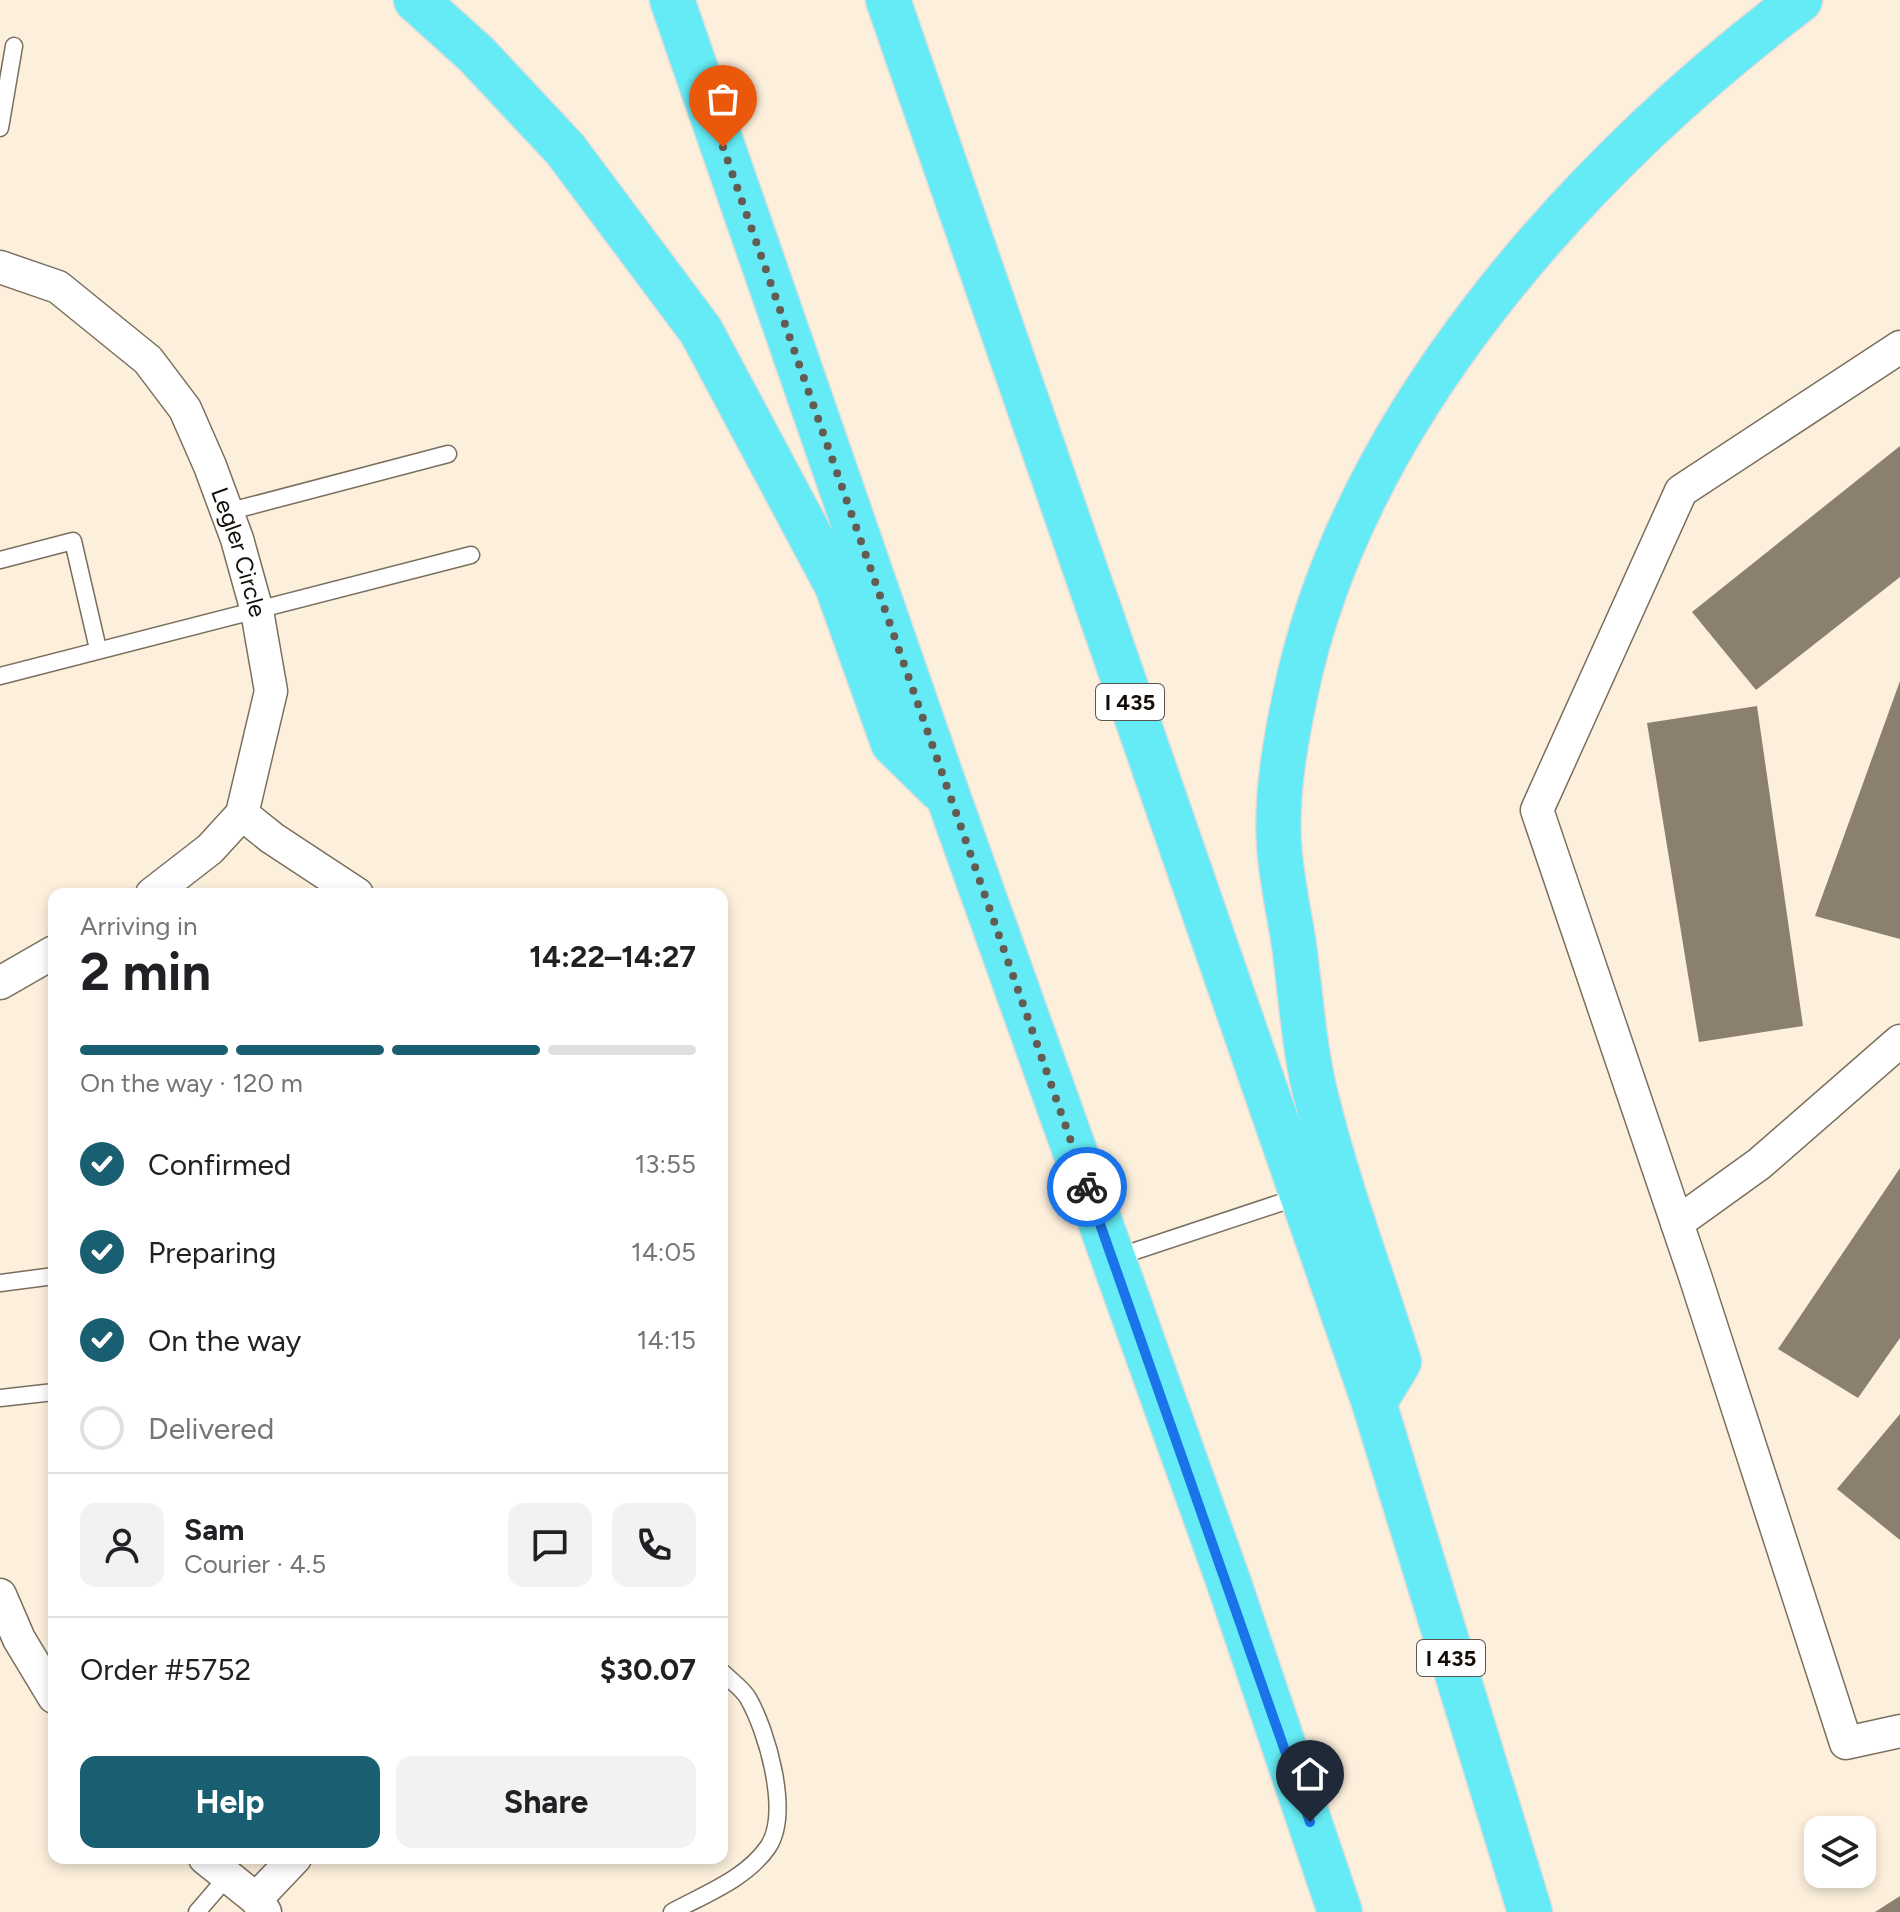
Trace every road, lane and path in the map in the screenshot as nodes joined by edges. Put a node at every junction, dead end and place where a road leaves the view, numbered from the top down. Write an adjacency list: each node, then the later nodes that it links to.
1 (416, 0): 16 (highway)
2 (672, 0): 16 (highway)
3 (888, 0): 23 (highway, I 435)
4 (1800, 0): 30 (highway)
5 (14, 46): 6 (lane)
6 (0, 128)
7 (0, 267): 10 (street, Legler Circle)
8 (1900, 347): 24 (street)
9 (448, 454): 10 (lane)
10 (227, 512): 13 (street, Legler Circle)
11 (471, 555): 13 (lane)
12 (0, 560): 14 (lane)
13 (257, 611): 14 (lane); 17 (street, Legler Circle)
14 (98, 649): 15 (lane)
15 (0, 676)
16 (948, 796): 25 (highway)
17 (242, 814): 18 (street, Legler Circle); 19 (street)
18 (160, 888)
19 (348, 888)
20 (48, 955): 21 (street)
21 (0, 983)
22 (1900, 1041): 24 (street)
23 (1301, 1196): 25 (lane); 30 (highway, I 435)
24 (1677, 1223): 35 (street)
25 (1113, 1259): 41 (highway)
26 (48, 1277): 27 (lane)
27 (0, 1283)
28 (48, 1393): 29 (lane)
29 (0, 1398)
30 (1374, 1403): 42 (highway, I 435)
31 (0, 1595): 32 (street)
32 (10, 1643): 34 (street)
33 (728, 1678): 40 (lane)
34 (48, 1690)
35 (1900, 1731)
36 (291, 1864): 38 (street)
37 (217, 1867): 38 (street); 39 (lane)
38 (260, 1905)
39 (197, 1912)
40 (672, 1912)
41 (1340, 1912)
42 (1530, 1912)

